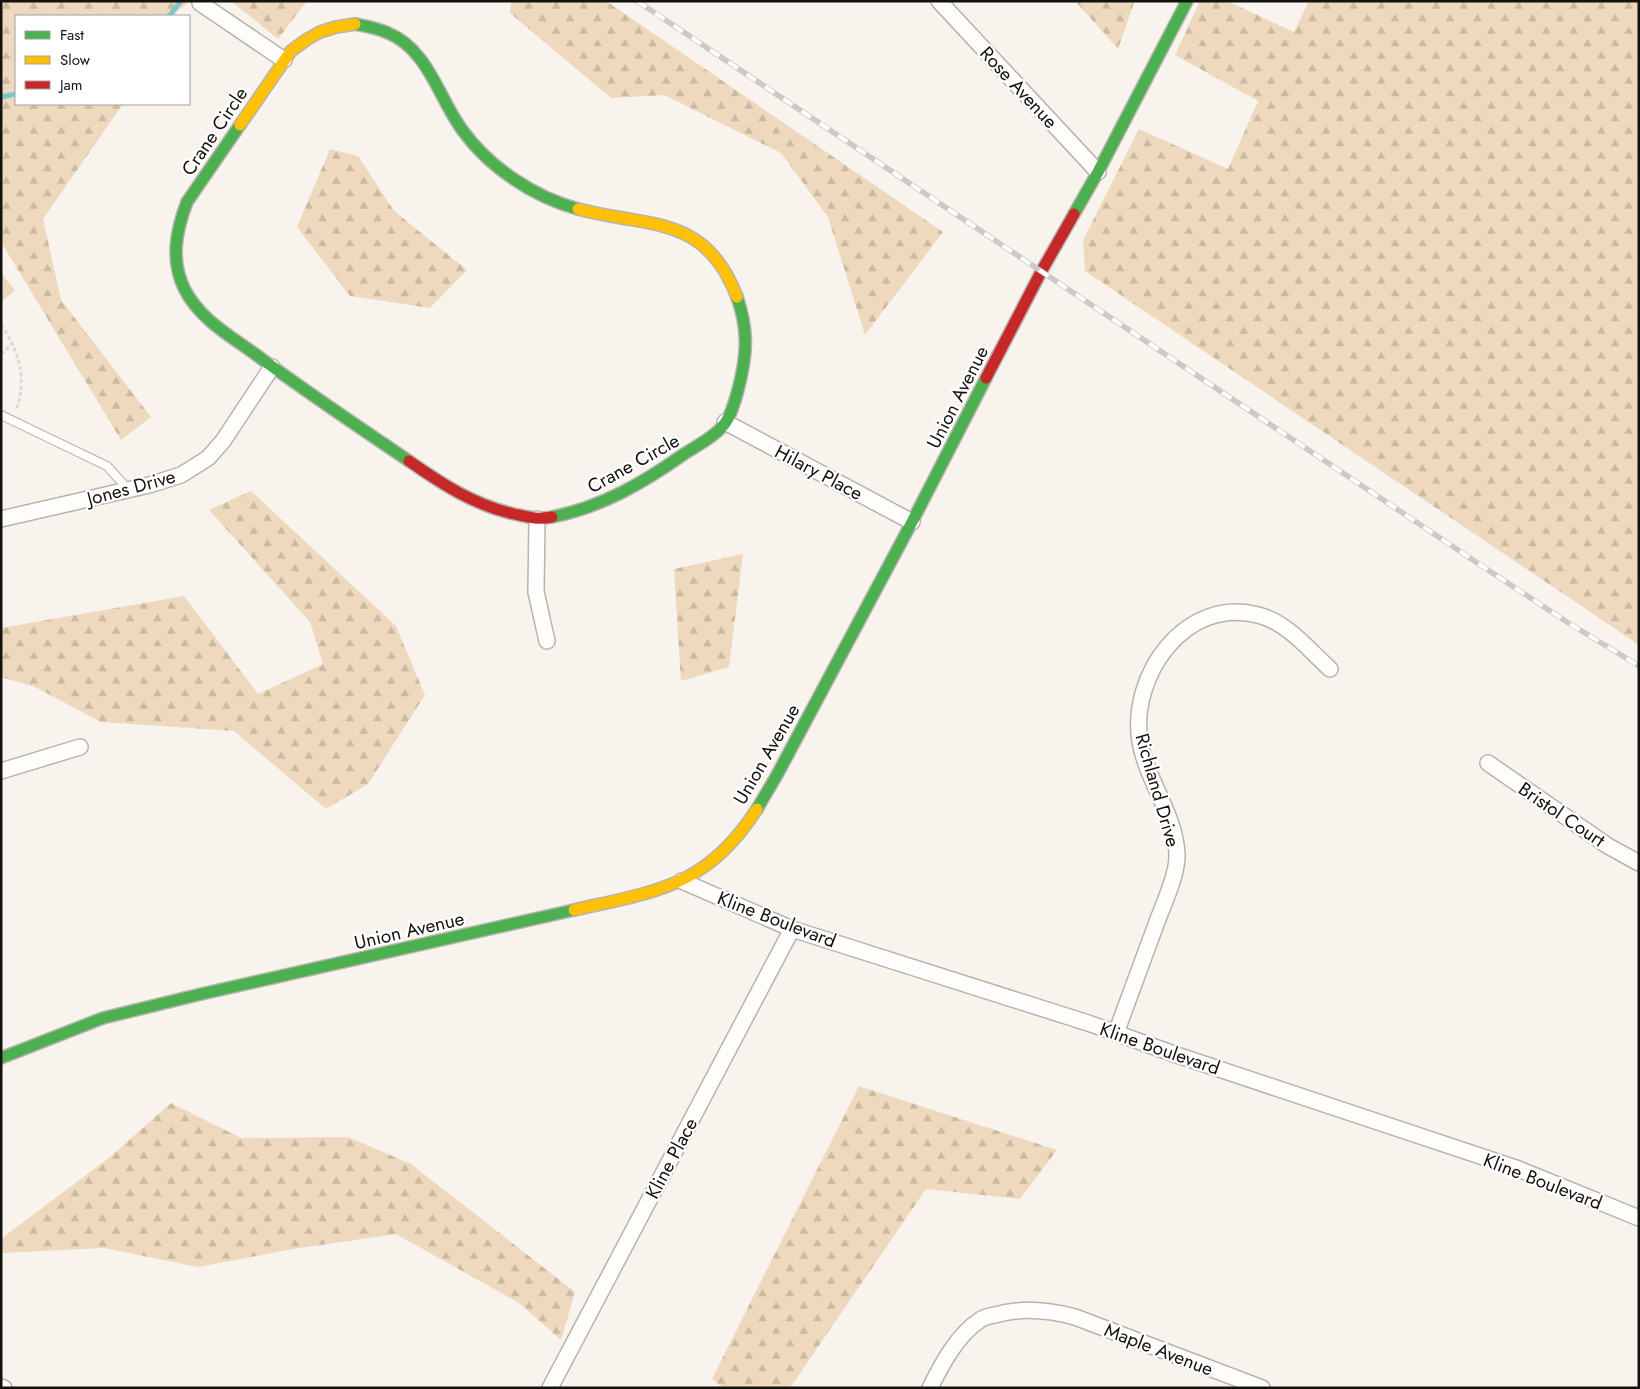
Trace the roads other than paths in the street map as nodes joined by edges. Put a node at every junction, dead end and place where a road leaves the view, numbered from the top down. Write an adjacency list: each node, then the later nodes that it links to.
1 (939, 1): 5 (street, Rose Avenue)
2 (1187, 1): 5 (main road, Union Avenue)
3 (200, 3): 4 (street)
4 (284, 60): 6 (main road, Crane Circle); 8 (main road, Crane Circle)
5 (1098, 172): 12 (main road, Union Avenue)
6 (272, 367): 9 (street, Jones Drive); 11 (main road, Crane Circle)
7 (1, 415): 9 (lane)
8 (726, 422): 11 (main road, Crane Circle); 12 (street, Hilary Place)
9 (129, 490): 10 (street, Jones Drive)
10 (1, 519)
11 (537, 519): 13 (street)
12 (912, 522): 19 (main road, Union Avenue)
13 (547, 641)
14 (1330, 669): 21 (street, Richland Drive)
15 (80, 748): 17 (street)
16 (1488, 763): 18 (street, Bristol Court)
17 (1, 771)
18 (1639, 863)
19 (682, 880): 20 (street, Kline Boulevard); 22 (main road, Union Avenue)
20 (792, 929): 21 (street, Kline Boulevard); 24 (street, Kline Place)
21 (1116, 1033): 23 (street, Kline Boulevard)
22 (1, 1058)
23 (1639, 1218)
24 (550, 1388)
25 (930, 1388): 26 (street, Maple Avenue)
26 (1262, 1388)

